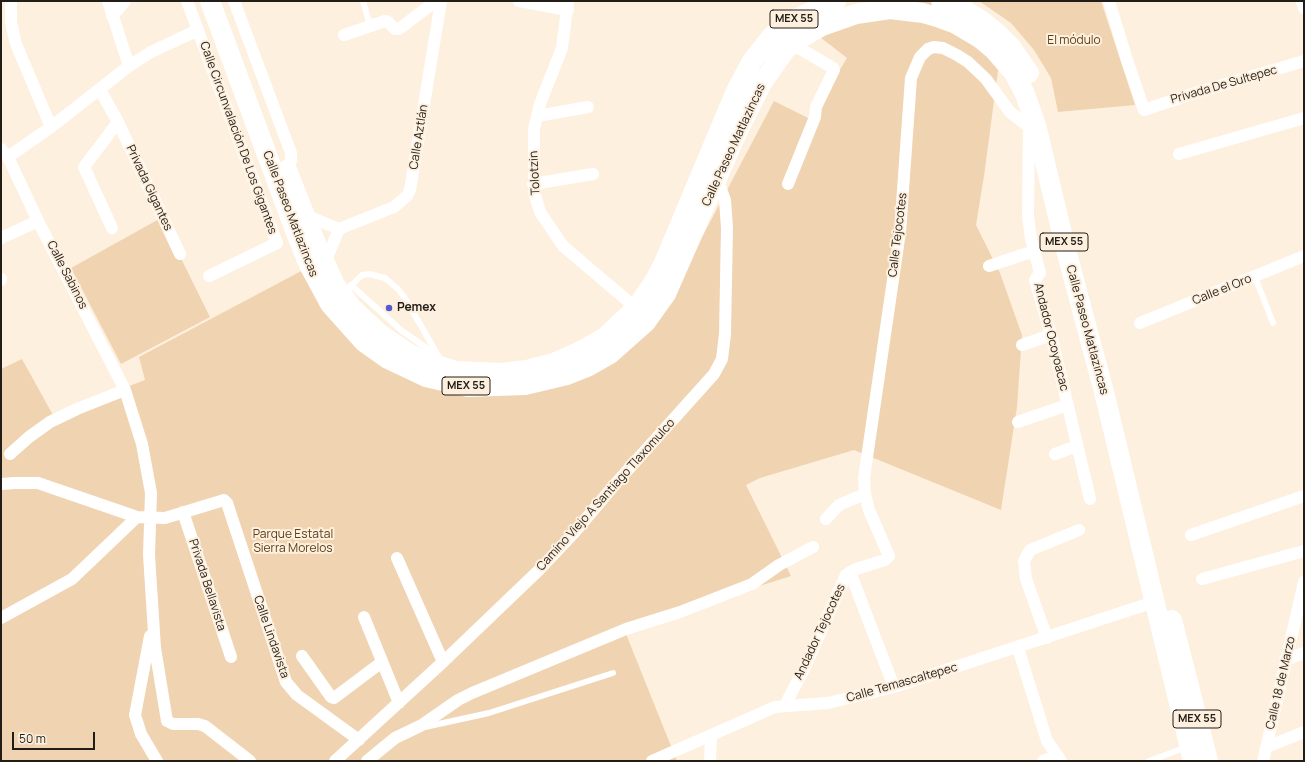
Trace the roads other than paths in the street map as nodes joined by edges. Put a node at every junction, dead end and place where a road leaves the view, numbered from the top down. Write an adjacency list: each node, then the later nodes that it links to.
1 (11, 1): 19 (street)
2 (108, 1): 18 (street)
3 (125, 1): 18 (street)
4 (188, 1): 21 (street, Calle Circunvalación De Los Gigantes)
5 (210, 1): 27 (highway, Calle Paseo Matlazincas / MEX 55)
6 (224, 1): 37 (highway, Calle Paseo Matlazincas / MEX 55)
7 (234, 1): 37 (street)
8 (363, 1): 20 (lane)
9 (436, 1): 20 (street)
10 (441, 1): 45 (street, Calle Aztlán)
11 (519, 1): 16 (street)
12 (836, 1): 38 (highway, Calle Paseo Matlazincas / MEX 55)
13 (941, 1): 115 (highway, Calle Paseo Matlazincas / MEX 55)
14 (1109, 1): 24 (street, Privada De Sultepec)
15 (1302, 1): 17 (street)
16 (568, 6): 30 (street, Tolotzin)
17 (1304, 8)
18 (112, 16): 25 (street)
19 (6, 24): 34 (street)
20 (370, 26): 22 (street)
21 (198, 30): 25 (street, Calle Sabinos); 29 (street, Calle Circunvalación De Los Gigantes)
22 (344, 35)
23 (792, 44): 33 (highway, Calle Paseo Matlazincas / MEX 55); 38 (highway, Calle Paseo Matlazincas / MEX 55); 41 (street)
24 (1304, 61)
25 (129, 66): 26 (street, Calle Sabinos)
26 (100, 90): 32 (street, Privada Gigantes); 34 (street, Calle Sabinos)
27 (244, 92): 29 (street); 38 (highway, Calle Paseo Matlazincas / MEX 55)
28 (588, 107): 30 (street)
29 (230, 116): 52 (street, Calle Circunvalación De Los Gigantes)
30 (537, 116): 40 (street, Tolotzin)
31 (1304, 118): 36 (street)
32 (118, 122): 44 (street); 48 (street, Privada Gigantes)
33 (1033, 126): 47 (street, Andador Ocoyoacac); 68 (street, Calle Tejocotes); 84 (highway, Calle Paseo Matlazincas / MEX 55)
34 (51, 127): 35 (street, Calle Sabinos)
35 (4, 153): 43 (street, Calle Sabinos)
36 (1179, 154)
37 (287, 169): 42 (highway, Calle Paseo Matlazincas / MEX 55)
38 (712, 171): 55 (highway, Calle Paseo Matlazincas / MEX 55); 95 (street, Camino Viejo A Santiago Tlaxomulco)
39 (593, 174): 40 (street)
40 (533, 184): 55 (street, Tolotzin)
41 (788, 184)
42 (304, 215): 45 (street); 50 (highway, Calle Paseo Matlazincas / MEX 55)
43 (38, 221): 46 (street); 61 (street, Calle Sabinos)
44 (112, 228)
45 (339, 229): 50 (street)
46 (1, 238)
47 (1034, 251): 51 (street); 58 (street, Andador Ocoyoacac)
48 (180, 254)
49 (1304, 256): 53 (street, Calle el Oro)
50 (324, 264): 54 (highway, Calle Paseo Matlazincas / MEX 55)
51 (989, 266)
52 (209, 276)
53 (1255, 277): 56 (street, Calle el Oro); 57 (lane)
54 (346, 291): 60 (highway, Calle Paseo Matlazincas / MEX 55); 60 (lane)
55 (636, 308): 60 (highway, Calle Paseo Matlazincas / MEX 55)
56 (1140, 323)
57 (1272, 323)
58 (1051, 335): 59 (street); 62 (street, Andador Ocoyoacac)
59 (1022, 345)
60 (441, 361)
61 (125, 390): 65 (street); 73 (street, Calle Sabinos)
62 (1067, 405): 63 (street); 64 (street, Andador Ocoyoacac)
63 (1018, 422)
64 (1077, 446): 66 (street); 70 (street, Andador Ocoyoacac)
65 (10, 454)
66 (1055, 454)
67 (1, 484): 72 (street)
68 (865, 494): 74 (street); 80 (street, Calle Tejocotes)
69 (1304, 496): 76 (street)
70 (1090, 499)
71 (183, 512): 73 (street); 92 (street, Privada Bellavista); 103 (street, Calle Lindavista)
72 (137, 517): 73 (street); 85 (street)
73 (151, 518): 87 (street, Calle Sabinos)
74 (826, 519)
75 (1079, 530): 88 (street)
76 (1191, 535)
77 (813, 547): 100 (street)
78 (1304, 551): 82 (street)
79 (397, 558): 95 (street)
80 (885, 560): 81 (street, Andador Tejocotes)
81 (850, 572): 97 (street); 99 (street, Andador Tejocotes)
82 (1202, 579)
83 (1304, 582): 93 (street, Calle 18 de Marzo)
84 (1154, 602): 88 (street, Calle Temascaltepec); 105 (highway, Calle Paseo Matlazincas / MEX 55)
85 (1, 618)
86 (364, 618): 94 (street)
87 (153, 620): 107 (street); 108 (street)
88 (1047, 638): 89 (street, Calle Temascaltepec)
89 (1018, 648): 97 (street, Calle Temascaltepec); 106 (street)
90 (1304, 653): 93 (street)
91 (302, 656): 94 (street)
92 (231, 657)
93 (1285, 660): 104 (street, Calle 18 de Marzo)
94 (382, 662): 98 (street)
95 (443, 662): 98 (street, Camino Viejo A Santiago Tlaxomulco)
96 (613, 674): 100 (lane)
97 (894, 687): 99 (street, Calle Temascaltepec)
98 (399, 703): 103 (street, Camino Viejo A Santiago Tlaxomulco)
99 (785, 705): 102 (street, Calle Temascaltepec)
100 (413, 729): 110 (street)
101 (1304, 732): 104 (street)
102 (711, 735): 111 (street, Calle Temascaltepec); 112 (street)
103 (359, 740): 109 (street, Camino Viejo A Santiago Tlaxomulco)
104 (1266, 747): 116 (street, Calle 18 de Marzo)
105 (1191, 754): 114 (lane)
106 (1059, 758): 113 (street)
107 (157, 761)
108 (250, 761)
109 (335, 761)
110 (367, 761)
111 (652, 761)
112 (710, 761)
113 (1043, 761)
114 (1149, 761)
115 (1208, 761)
116 (1263, 761)

